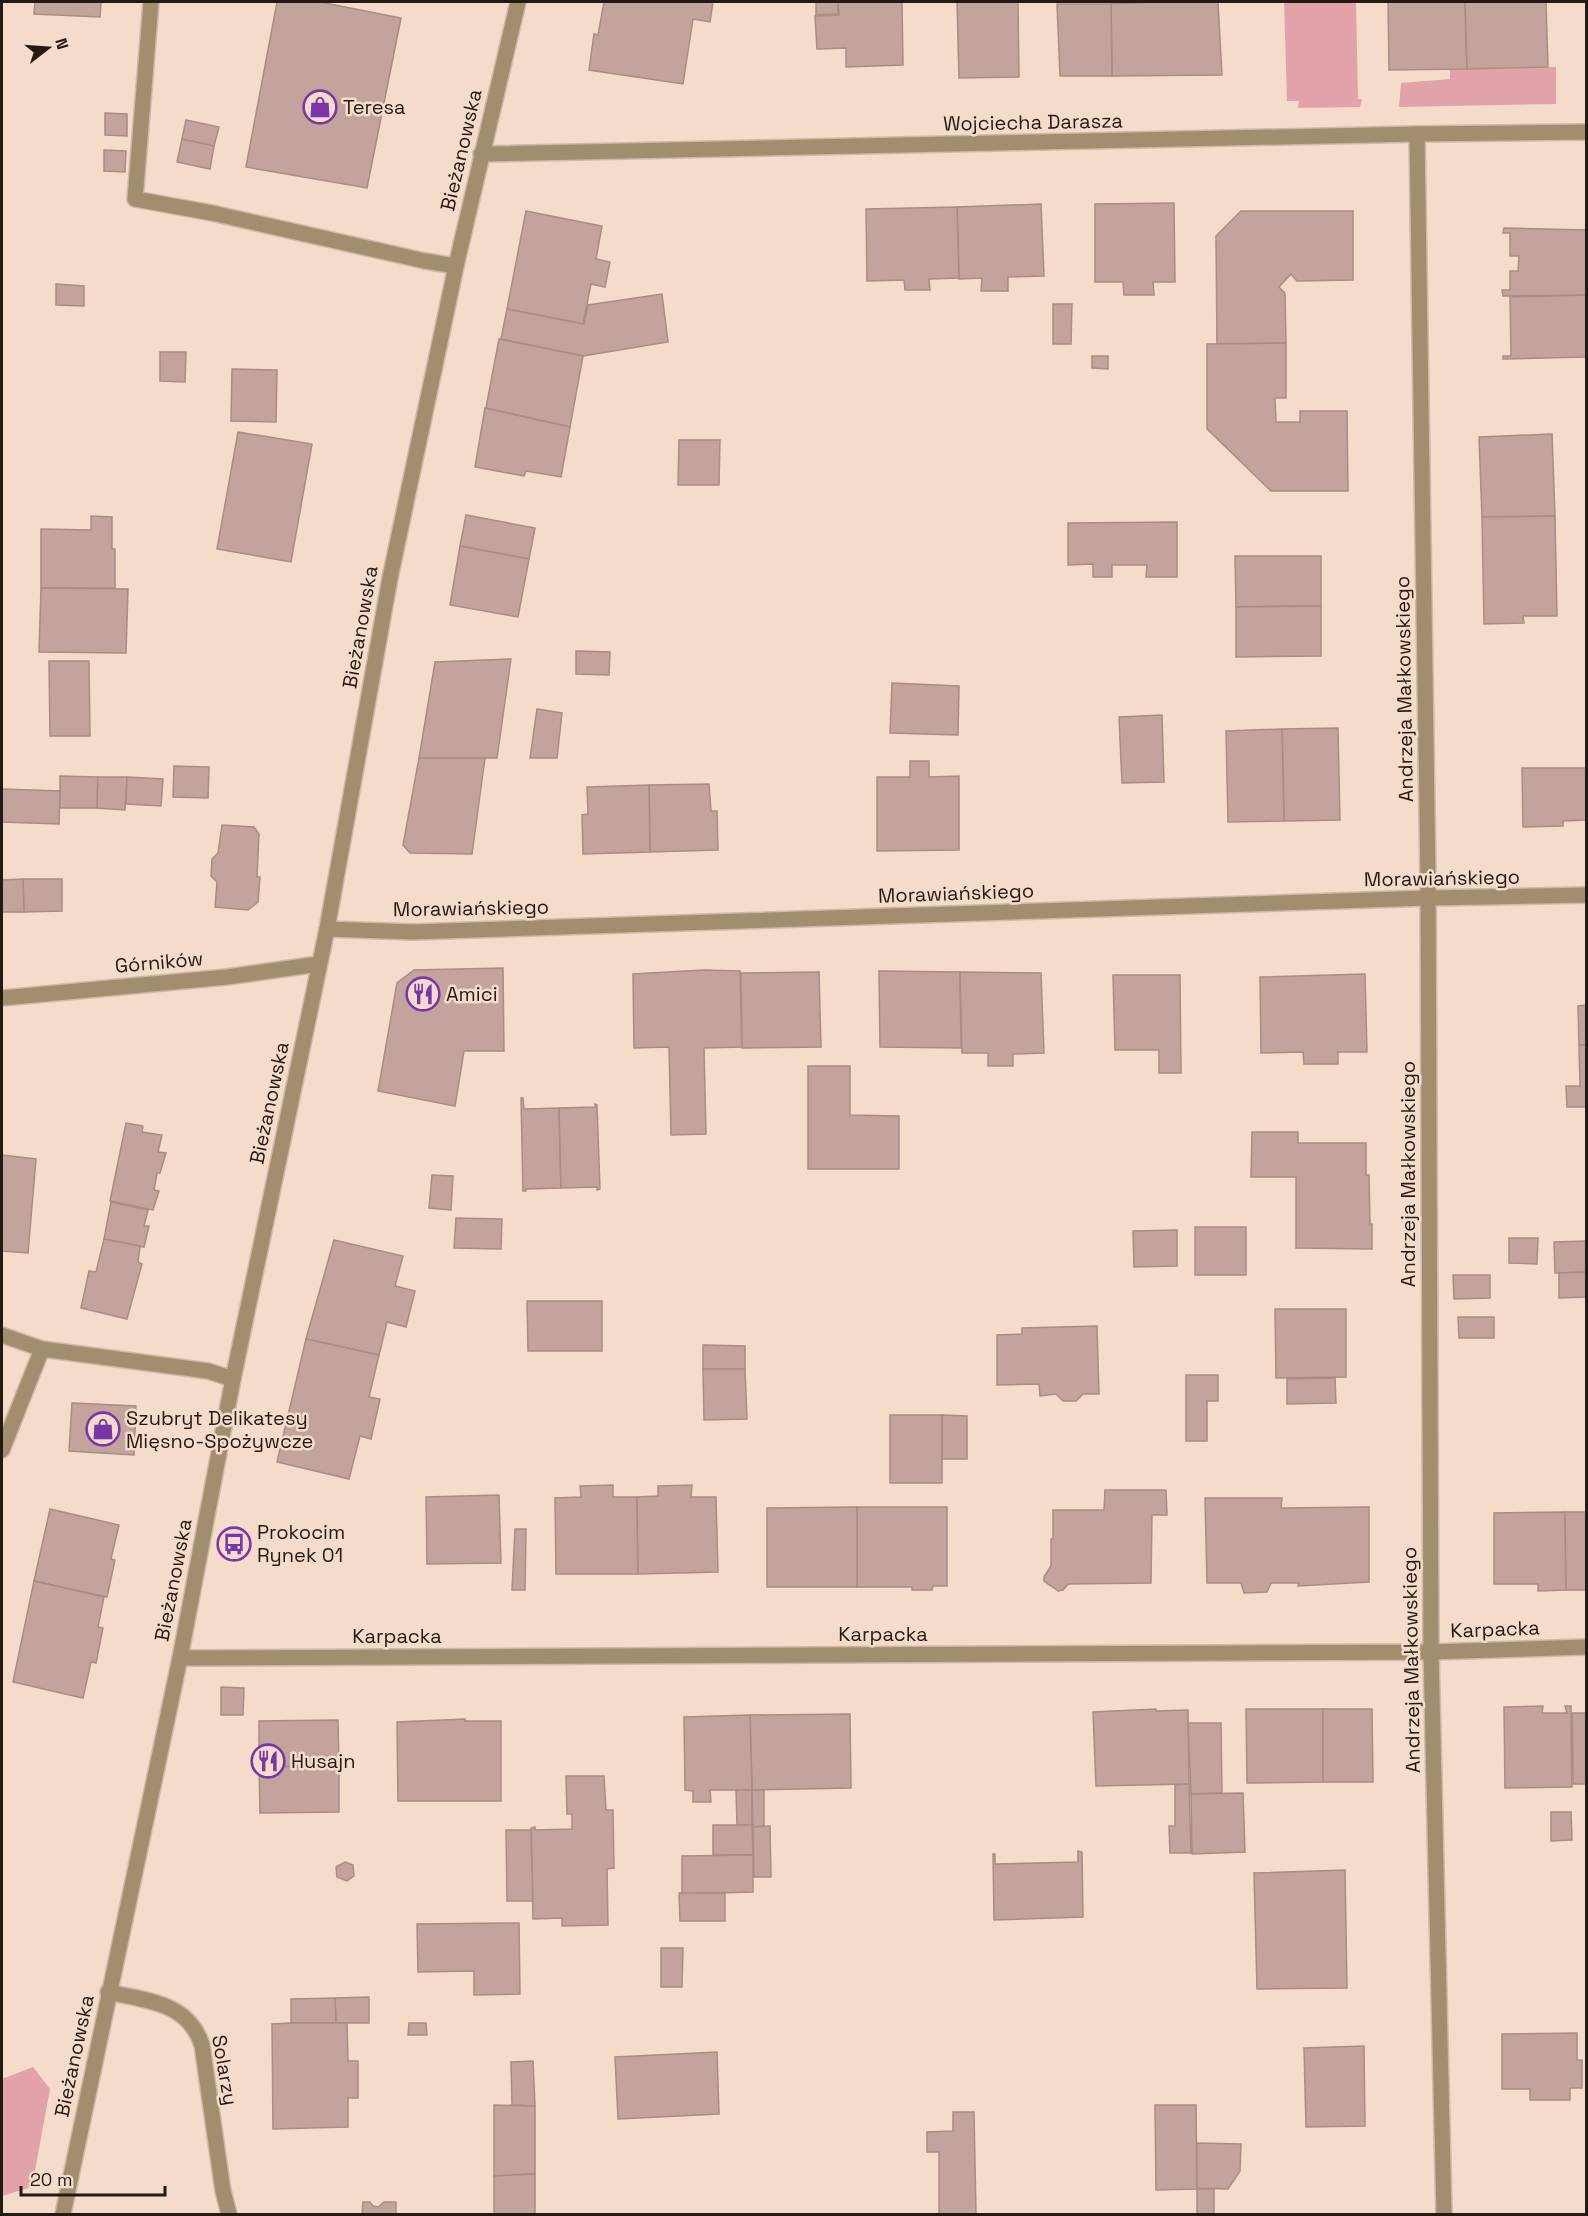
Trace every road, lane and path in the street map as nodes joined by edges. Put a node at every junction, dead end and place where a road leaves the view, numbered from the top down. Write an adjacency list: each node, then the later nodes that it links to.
1 (151, 2): 6 (street)
2 (518, 2): 5 (street, Bieżanowska)
3 (1587, 132): 4 (street, Wojciecha Darasza)
4 (1417, 134): 5 (street, Wojciecha Darasza); 8 (street, Andrzeja Małkowskiego)
5 (481, 154): 6 (street, Bieżanowska)
6 (456, 266): 9 (street, Bieżanowska)
7 (1587, 896): 8 (street, Morawiańskiego)
8 (1428, 898): 9 (street, Morawiańskiego); 17 (street, Andrzeja Małkowskiego)
9 (327, 929): 10 (street, Bieżanowska)
10 (319, 964): 11 (street, Górników); 14 (street, Bieżanowska)
11 (2, 998)
12 (2, 1335): 13 (street)
13 (42, 1349): 14 (street); 15 (street)
14 (233, 1379): 18 (street, Bieżanowska)
15 (2, 1450)
16 (1587, 1647): 17 (street, Karpacka)
17 (1431, 1652): 18 (street, Karpacka); 22 (street, Andrzeja Małkowskiego)
18 (180, 1658): 19 (street, Bieżanowska)
19 (108, 1992): 20 (street, Bieżanowska); 21 (street, Solarzy)
20 (63, 2214)
21 (229, 2214)
22 (1444, 2214)

